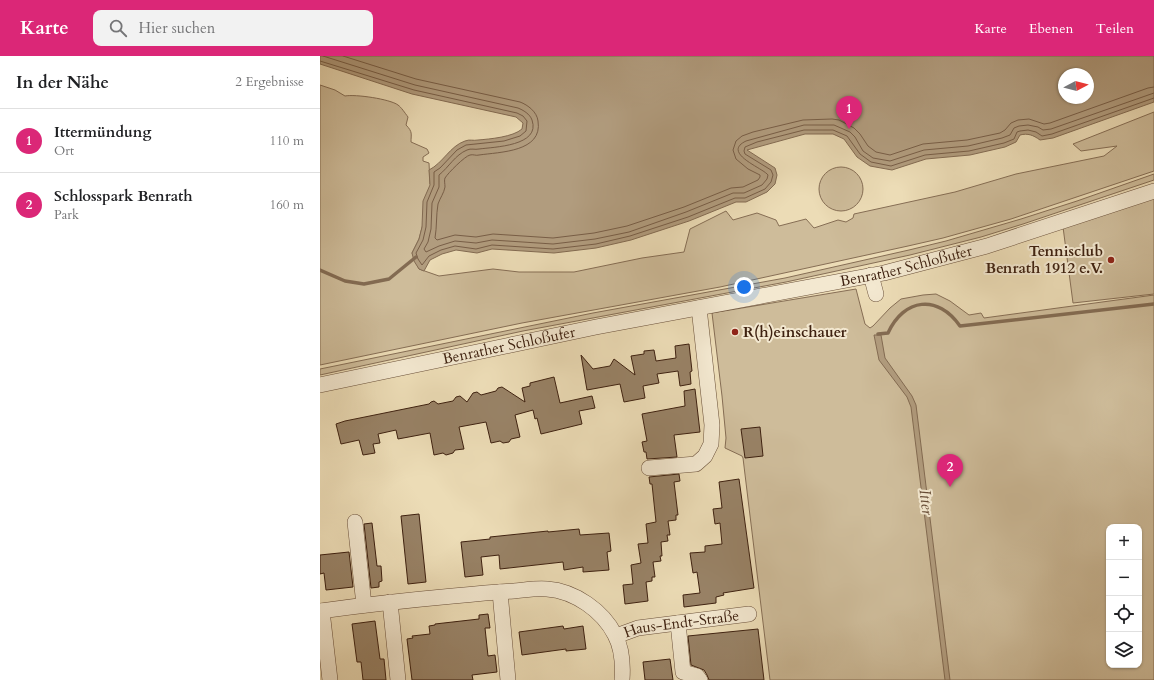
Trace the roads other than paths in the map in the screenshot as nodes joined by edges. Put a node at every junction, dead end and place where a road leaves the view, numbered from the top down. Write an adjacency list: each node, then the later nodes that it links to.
1 (1154, 191): 2 (street, Benrather Schloßufer)
2 (872, 275): 3 (street); 4 (street, Benrather Schloßufer)
3 (876, 294)
4 (699, 308): 5 (street, Benrather Schloßufer); 6 (street)
5 (320, 385)
6 (649, 468)
7 (355, 522): 10 (street)
8 (500, 592): 9 (street, Haus-Endt-Straße); 14 (street, Haus-Endt-Straße); 17 (street)
9 (390, 602): 10 (street, Haus-Endt-Straße); 16 (street)
10 (364, 605): 11 (street, Haus-Endt-Straße)
11 (321, 611): 15 (street, Haus-Endt-Straße)
12 (749, 614): 13 (street, Haus-Endt-Straße)
13 (678, 623): 14 (street, Haus-Endt-Straße); 19 (street)
14 (616, 636): 18 (street, Haus-Endt-Straße)
15 (330, 680)
16 (398, 680)
17 (508, 680)
18 (622, 680)
19 (700, 680)

